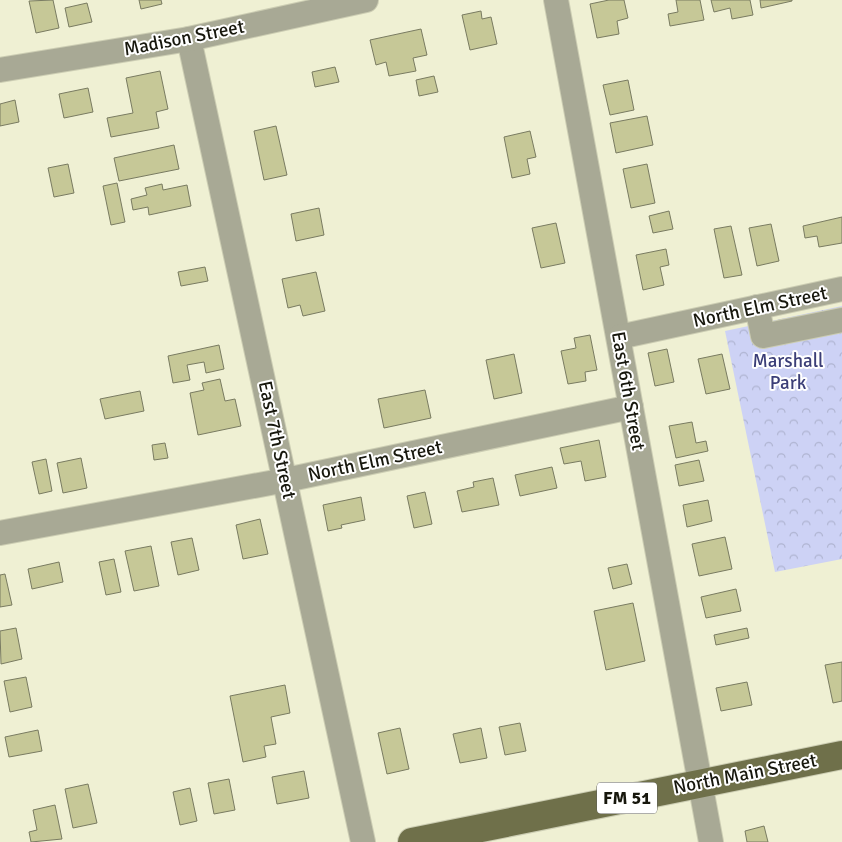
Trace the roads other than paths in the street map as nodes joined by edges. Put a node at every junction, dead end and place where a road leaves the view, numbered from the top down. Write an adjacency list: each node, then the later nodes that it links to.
1 (366, 0): 3 (street, Madison Street)
2 (556, 0): 8 (street, East 6th Street)
3 (189, 39): 4 (street, Madison Street); 10 (street, East 7th Street)
4 (0, 70)
5 (842, 289): 6 (street, North Elm Street)
6 (757, 307): 7 (street); 8 (street, North Elm Street)
7 (842, 320)
8 (619, 337): 9 (street, East 6th Street)
9 (631, 407): 10 (street, North Elm Street); 13 (street, East 6th Street)
10 (286, 480): 11 (street, North Elm Street); 14 (street, East 7th Street)
11 (0, 533)
12 (842, 755): 13 (main road, North Main Street / FM 51)
13 (698, 783): 15 (main road, North Main Street / FM 51); 16 (street, East 6th Street)
14 (363, 842)
15 (412, 842)
16 (711, 842)

